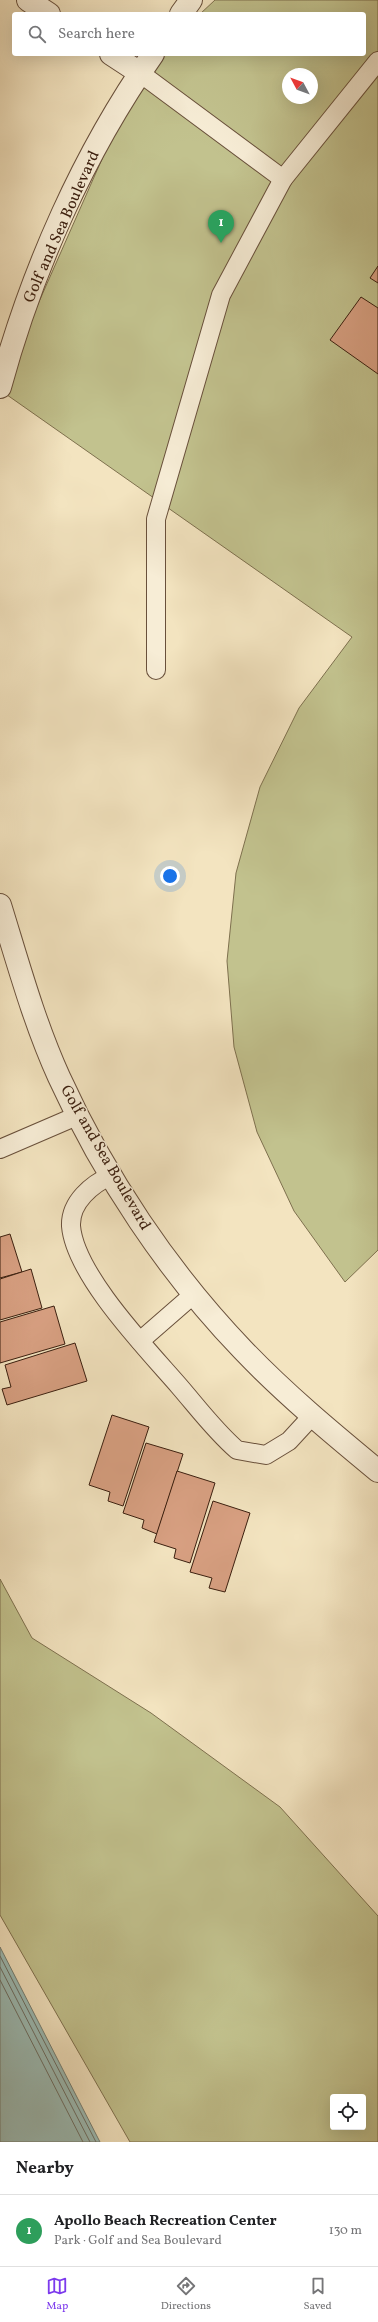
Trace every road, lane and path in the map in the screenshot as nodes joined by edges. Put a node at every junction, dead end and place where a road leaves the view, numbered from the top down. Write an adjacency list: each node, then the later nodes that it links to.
1 (28, 0): 3 (street)
2 (191, 0): 4 (street)
3 (46, 12)
4 (182, 12)
5 (114, 56): 8 (street)
6 (152, 56): 8 (street, Golf and Sea Boulevard)
7 (378, 61): 9 (lane)
8 (140, 72): 9 (lane); 10 (street, Golf and Sea Boulevard)
9 (283, 179): 11 (lane)
10 (0, 387)
11 (156, 670)
12 (0, 905): 13 (street, Golf and Sea Boulevard)
13 (79, 1115): 14 (lane); 15 (street, Golf and Sea Boulevard)
14 (0, 1150)
15 (112, 1175): 16 (street, Golf and Sea Boulevard); 17 (lane)
16 (194, 1294): 17 (lane); 18 (street, Golf and Sea Boulevard)
17 (140, 1341): 18 (lane)
18 (312, 1416): 19 (street, Golf and Sea Boulevard)
19 (378, 1471)

